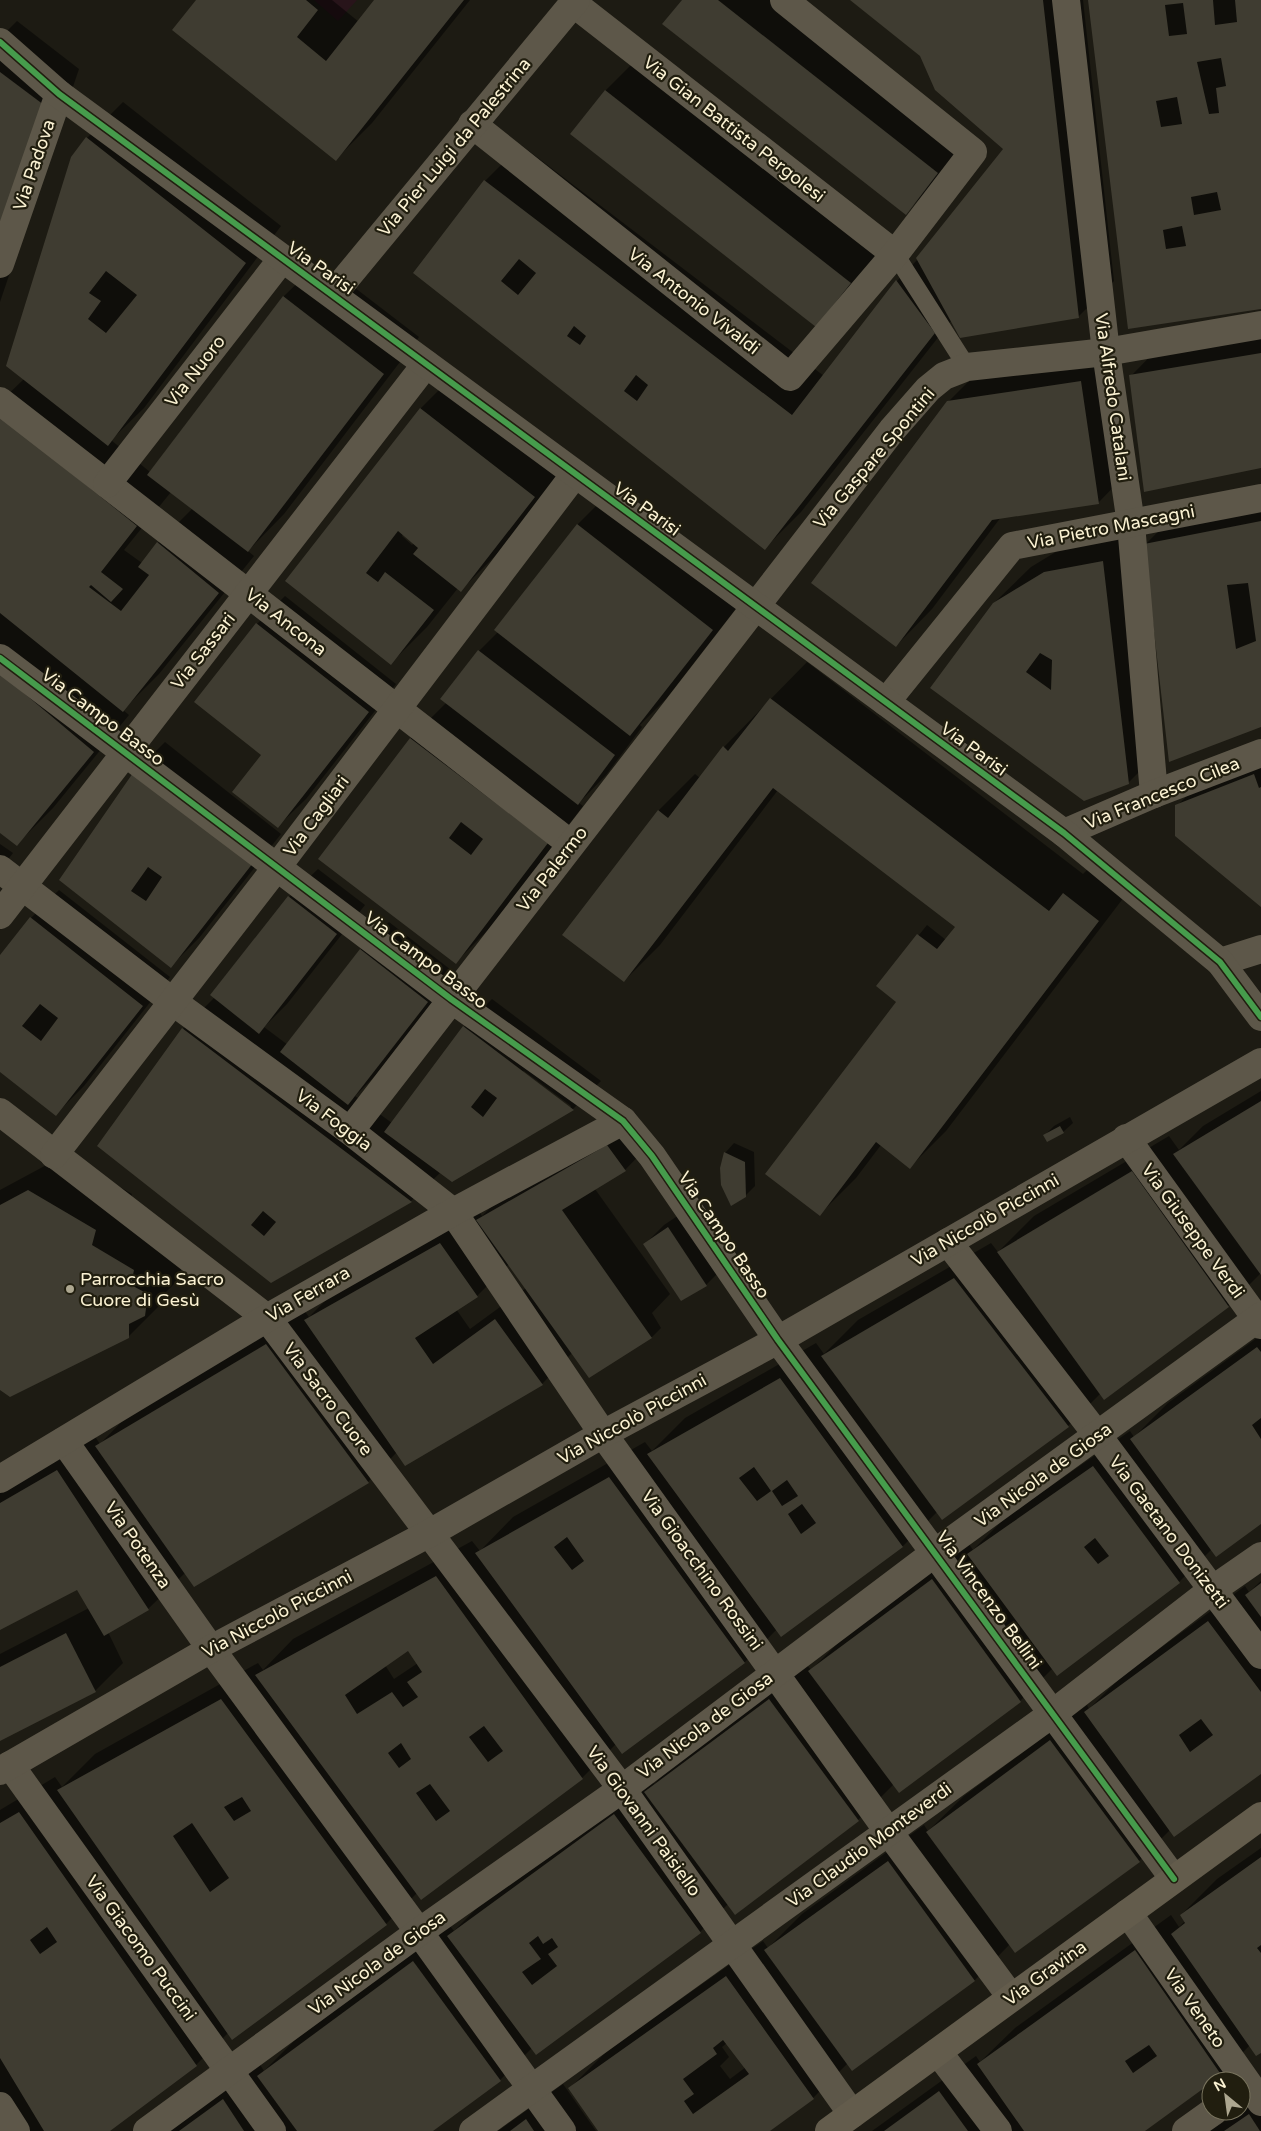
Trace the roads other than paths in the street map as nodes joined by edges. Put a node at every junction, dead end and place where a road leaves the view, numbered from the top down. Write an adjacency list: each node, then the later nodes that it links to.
1 (784, 0): 7 (street)
2 (1066, 0): 12 (street, Via Alfredo Catalani)
3 (574, 2): 6 (street, Via Pier Luigi da Palestrina); 7 (street, Via Gian Battista Pergolesi)
4 (0, 42): 5 (street, Via Parisi)
5 (59, 94): 8 (street, Via Parisi); 9 (street, Via Padova)
6 (472, 124): 7 (street, Via Antonio Vivaldi); 10 (street, Via Pier Luigi da Palestrina)
7 (894, 254): 14 (lane)
8 (282, 259): 10 (street, Via Parisi); 17 (street, Via Nuoro)
9 (0, 264)
10 (333, 294): 13 (street, Via Parisi)
11 (1261, 325): 12 (street, Via Gaspare Spontini)
12 (1106, 352): 14 (street, Via Gaspare Spontini); 19 (street, Via Alfredo Catalani)
13 (426, 364): 16 (street, Via Parisi); 20 (street, Via Sassari)
14 (967, 367): 21 (street, Via Gaspare Spontini)
15 (0, 401): 17 (street, Via Ancona)
16 (575, 474): 21 (street, Via Parisi); 24 (street, Via Cagliari)
17 (107, 484): 20 (street, Via Ancona)
18 (1261, 498): 19 (street, Via Pietro Mascagni)
19 (1131, 524): 23 (street, Via Pietro Mascagni); 27 (street, Via Alfredo Catalani)
20 (249, 594): 24 (street, Via Ancona); 25 (street, Via Sassari)
21 (755, 606): 23 (street, Via Parisi); 29 (street, Via Palermo)
22 (0, 658): 25 (street, Via Campo Basso)
23 (886, 702): 28 (street, Via Parisi)
24 (396, 709): 29 (street, Via Ancona); 30 (street, Via Cagliari)
25 (124, 752): 30 (street, Via Campo Basso); 32 (street, Via Sassari)
26 (1261, 753): 27 (street, Via Francesco Cilea)
27 (1154, 794): 28 (street, Via Francesco Cilea)
28 (1064, 834): 35 (street, Via Parisi)
29 (571, 844): 36 (street, Via Palermo)
30 (277, 867): 36 (street, Via Campo Basso); 37 (street, Via Cagliari)
31 (0, 869): 32 (street, Via Foggia)
32 (22, 886): 33 (street, Via Sassari); 37 (street, Via Foggia)
33 (0, 914)
34 (1261, 949): 35 (street)
35 (1220, 962): 38 (street, Via Parisi)
36 (451, 999): 41 (street, Via Campo Basso); 42 (street, Via Palermo)
37 (172, 1001): 42 (street, Via Foggia); 44 (street, Via Cagliari)
38 (1261, 1017)
39 (1261, 1062): 43 (street, Via Niccolò Piccinni)
40 (0, 1112): 44 (street, Via Sacro Cuore)
41 (623, 1121): 45 (street, Via Ferrara); 49 (street, Via Campo Basso)
42 (350, 1132): 45 (street, Via Foggia)
43 (1126, 1138): 46 (street, Via Niccolò Piccinni); 48 (street, Via Giuseppe Verdi)
44 (54, 1155): 47 (street, Via Sacro Cuore)
45 (453, 1212): 47 (street, Via Ferrara); 50 (street, Via Foggia)
46 (948, 1242): 49 (street, Via Niccolò Piccinni); 51 (street, Via Gaetano Donizetti)
47 (267, 1318): 52 (street, Via Ferrara); 54 (street, Via Sacro Cuore)
48 (1260, 1320): 51 (street, Via Nicola de Giosa)
49 (778, 1340): 50 (street, Via Niccolò Piccinni); 55 (street, Via Vincenzo Bellini)
50 (603, 1434): 54 (street, Via Niccolò Piccinni); 60 (street, Via Gioacchino Rossini)
51 (1098, 1436): 55 (street, Via Nicola de Giosa); 57 (street, Via Gaetano Donizetti)
52 (64, 1441): 53 (street, Via Ferrara); 58 (street, Via Potenza)
53 (0, 1479)
54 (430, 1533): 58 (street, Via Niccolò Piccinni); 63 (street, Via Giovanni Paisiello)
55 (936, 1552): 60 (street, Via Nicola de Giosa); 61 (street, Via Vincenzo Bellini)
56 (1261, 1556): 57 (street, Via Claudio Monteverdi)
57 (1212, 1590): 59 (street, Via Gaetano Donizetti); 61 (street, Via Claudio Monteverdi)
58 (210, 1649): 62 (street, Via Niccolò Piccinni); 68 (street, Via Potenza)
59 (1261, 1655)
60 (776, 1672): 63 (street, Via Nicola de Giosa); 65 (street, Via Gioacchino Rossini)
61 (1052, 1714): 65 (street, Via Claudio Monteverdi); 66 (street, Via Vincenzo Bellini)
62 (5, 1768): 72 (street, Via Giacomo Puccini)
63 (622, 1788): 68 (street, Via Nicola de Giosa); 69 (street, Via Giovanni Paisiello)
64 (1261, 1816): 66 (main road, Via Gravina)
65 (888, 1831): 69 (street, Via Claudio Monteverdi); 70 (street, Via Gioacchino Rossini)
66 (1174, 1879): 67 (main road, Via Gravina)
67 (1128, 1913): 70 (main road, Via Gravina); 74 (street, Via Veneto)
68 (419, 1932): 72 (street, Via Nicola de Giosa); 73 (street, Via Potenza)
69 (731, 1944): 73 (street, Via Claudio Monteverdi); 76 (street, Via Giovanni Paisiello)
70 (1011, 1997): 71 (main road, Via Gravina)
71 (938, 2052): 76 (main road, Via Gravina); 84 (street)
72 (229, 2071): 79 (street, Via Nicola de Giosa); 80 (street, Via Giacomo Puccini)
73 (531, 2088): 81 (street, Via Claudio Monteverdi); 82 (street, Via Potenza)
74 (1253, 2090)
75 (0, 2106): 78 (street)
76 (852, 2114): 83 (main road, Via Gravina)
77 (1201, 2120): 85 (street)
78 (16, 2131)
79 (147, 2131)
80 (272, 2131)
81 (473, 2131)
82 (562, 2131)
83 (829, 2131)
84 (998, 2131)
85 (1186, 2131)

